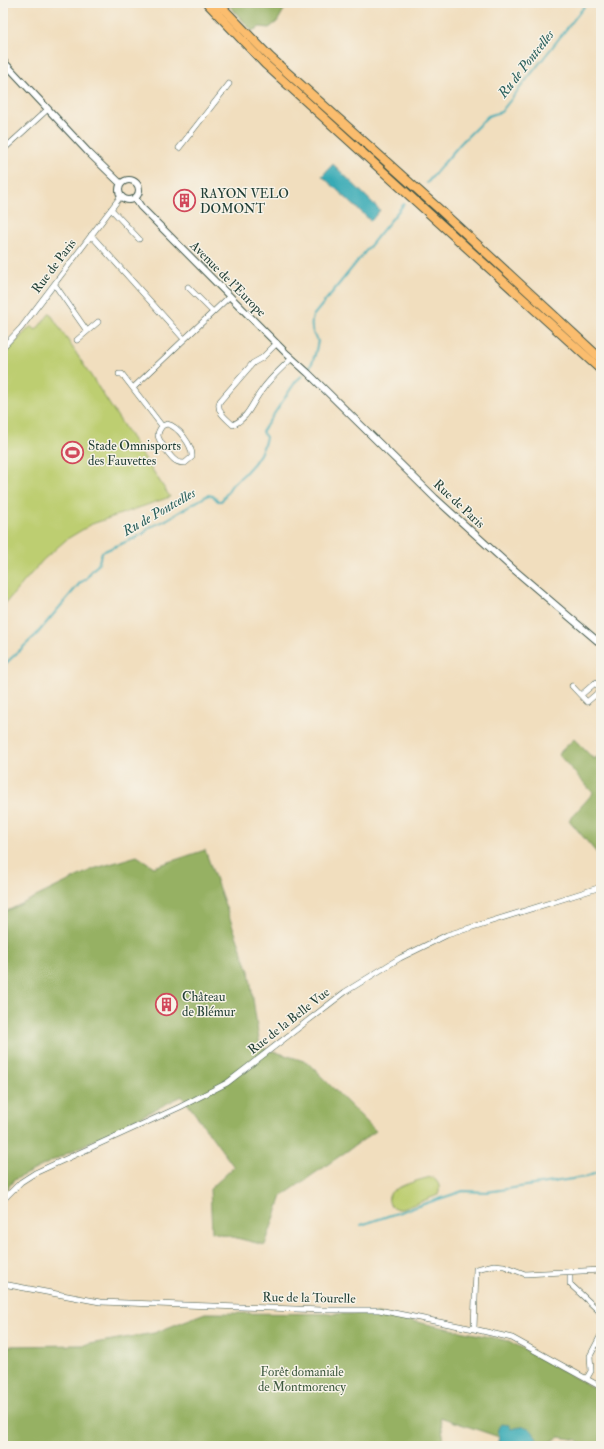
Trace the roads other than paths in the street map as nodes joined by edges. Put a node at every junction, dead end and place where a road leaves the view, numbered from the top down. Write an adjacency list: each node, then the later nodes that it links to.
1 (207, 3): 26 (highway)
2 (218, 3): 25 (highway)
3 (3, 61): 5 (street)
4 (229, 84): 6 (street)
5 (48, 109): 7 (street); 8 (street)
6 (179, 148)
7 (3, 150)
8 (121, 184): 9 (street); 10 (street)
9 (121, 196): 10 (street); 11 (street, Rue de Paris)
10 (135, 198): 16 (street, Avenue de l'Europe)
11 (111, 209): 12 (street, Rue de Paris); 13 (street)
12 (91, 235): 14 (street, Rue de Paris); 21 (street)
13 (139, 239)
14 (55, 285): 19 (street); 23 (street, Rue de Paris)
15 (188, 287): 17 (street)
16 (230, 296): 17 (street); 22 (street, Avenue de l'Europe)
17 (213, 312): 21 (street)
18 (98, 322): 19 (street)
19 (87, 331): 20 (street)
20 (77, 340)
21 (184, 340): 29 (street)
22 (277, 344): 24 (street, Avenue de l'Europe); 24 (street)
23 (3, 346)
24 (292, 358): 27 (street, Avenue de l'Europe)
25 (601, 359)
26 (601, 370)
27 (308, 373): 31 (street, Rue de Paris)
28 (119, 374): 29 (street)
29 (133, 388): 30 (street)
30 (162, 426): 30 (street)
31 (601, 644)
32 (572, 686): 34 (street)
33 (601, 689): 34 (street); 34 (street)
34 (581, 695)
35 (601, 887): 36 (street, Rue de la Belle Vue)
36 (3, 1200)
37 (601, 1270): 38 (street)
38 (570, 1271): 40 (street); 41 (street)
39 (3, 1284): 41 (street, Rue de la Tourelle)
40 (601, 1315)
41 (474, 1329): 43 (street, Rue de la Tourelle)
42 (601, 1335): 43 (street)
43 (587, 1378): 44 (street, Rue de la Tourelle)
44 (601, 1387)

